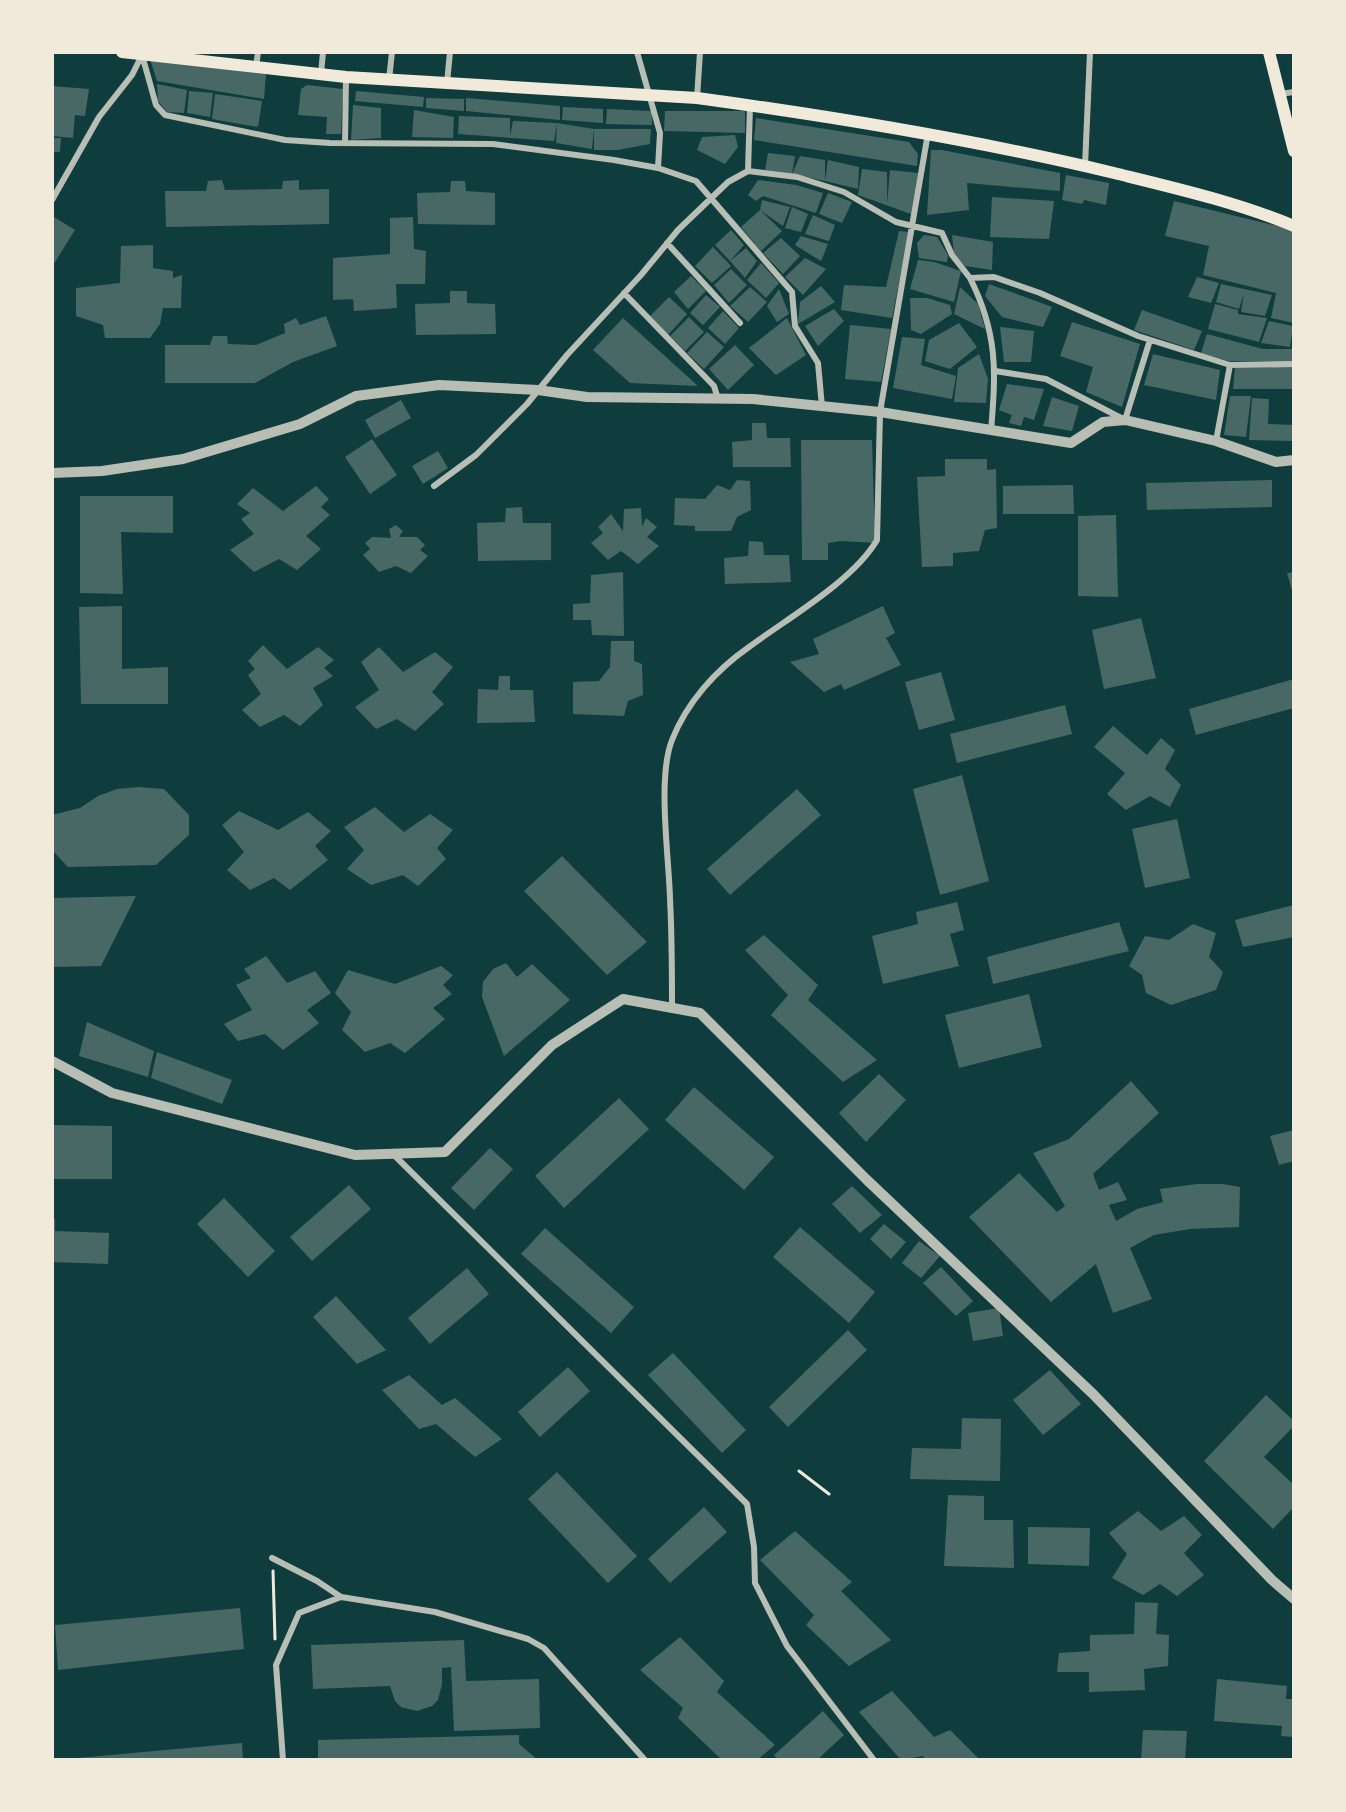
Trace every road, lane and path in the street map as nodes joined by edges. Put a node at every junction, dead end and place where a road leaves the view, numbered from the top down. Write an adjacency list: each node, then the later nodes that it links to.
1 (258, 52): 12 (street)
2 (323, 52): 13 (street)
3 (392, 52): 15 (street)
4 (450, 52): 16 (street)
5 (637, 52): 19 (street)
6 (700, 52): 20 (street)
7 (1090, 52): 25 (street)
8 (1269, 52): 18 (main road)
9 (124, 53): 10 (main road)
10 (142, 55): 11 (main road); 23 (street); 28 (street)
11 (191, 56): 12 (main road)
12 (256, 67): 13 (main road)
13 (321, 74): 14 (main road)
14 (346, 77): 15 (main road); 23 (street)
15 (389, 80): 16 (main road)
16 (447, 83): 19 (main road)
17 (1293, 92): 18 (street)
18 (1279, 94): 24 (main road)
19 (651, 96): 20 (main road); 26 (street)
20 (697, 98): 21 (main road)
21 (750, 105): 22 (main road); 27 (street)
22 (928, 133): 25 (main road); 30 (street)
23 (345, 143): 26 (street)
24 (1293, 151)
25 (1084, 166): 31 (main road)
26 (658, 168): 29 (street)
27 (748, 171): 29 (street); 30 (street)
28 (52, 200)
29 (710, 200): 32 (street); 42 (street)
30 (914, 226): 33 (street); 43 (street)
31 (1293, 226)
32 (667, 243): 34 (street); 35 (street)
33 (970, 278): 36 (street); 39 (street)
34 (624, 294): 40 (street); 41 (street)
35 (740, 323)
36 (1150, 340): 38 (street); 44 (street)
37 (1293, 364): 38 (street)
38 (1230, 365): 46 (street)
39 (995, 371): 44 (street); 45 (street)
40 (538, 390): 41 (street); 48 (street); 49 (street)
41 (718, 399): 42 (street)
42 (822, 407): 43 (street)
43 (880, 412): 45 (street); 50 (street)
44 (1125, 420): 45 (street); 46 (street)
45 (991, 431)
46 (1216, 441): 47 (street)
47 (1293, 460)
48 (52, 473)
49 (434, 486)
50 (672, 1008): 52 (street); 57 (street)
51 (52, 1061): 52 (street)
52 (393, 1153): 61 (street)
53 (799, 1471): 54 (path)
54 (829, 1494)
55 (272, 1558): 56 (street); 58 (path)
56 (341, 1597): 58 (street); 60 (street)
57 (1293, 1599)
58 (276, 1665): 59 (street)
59 (283, 1760)
60 (645, 1760)
61 (874, 1760)

